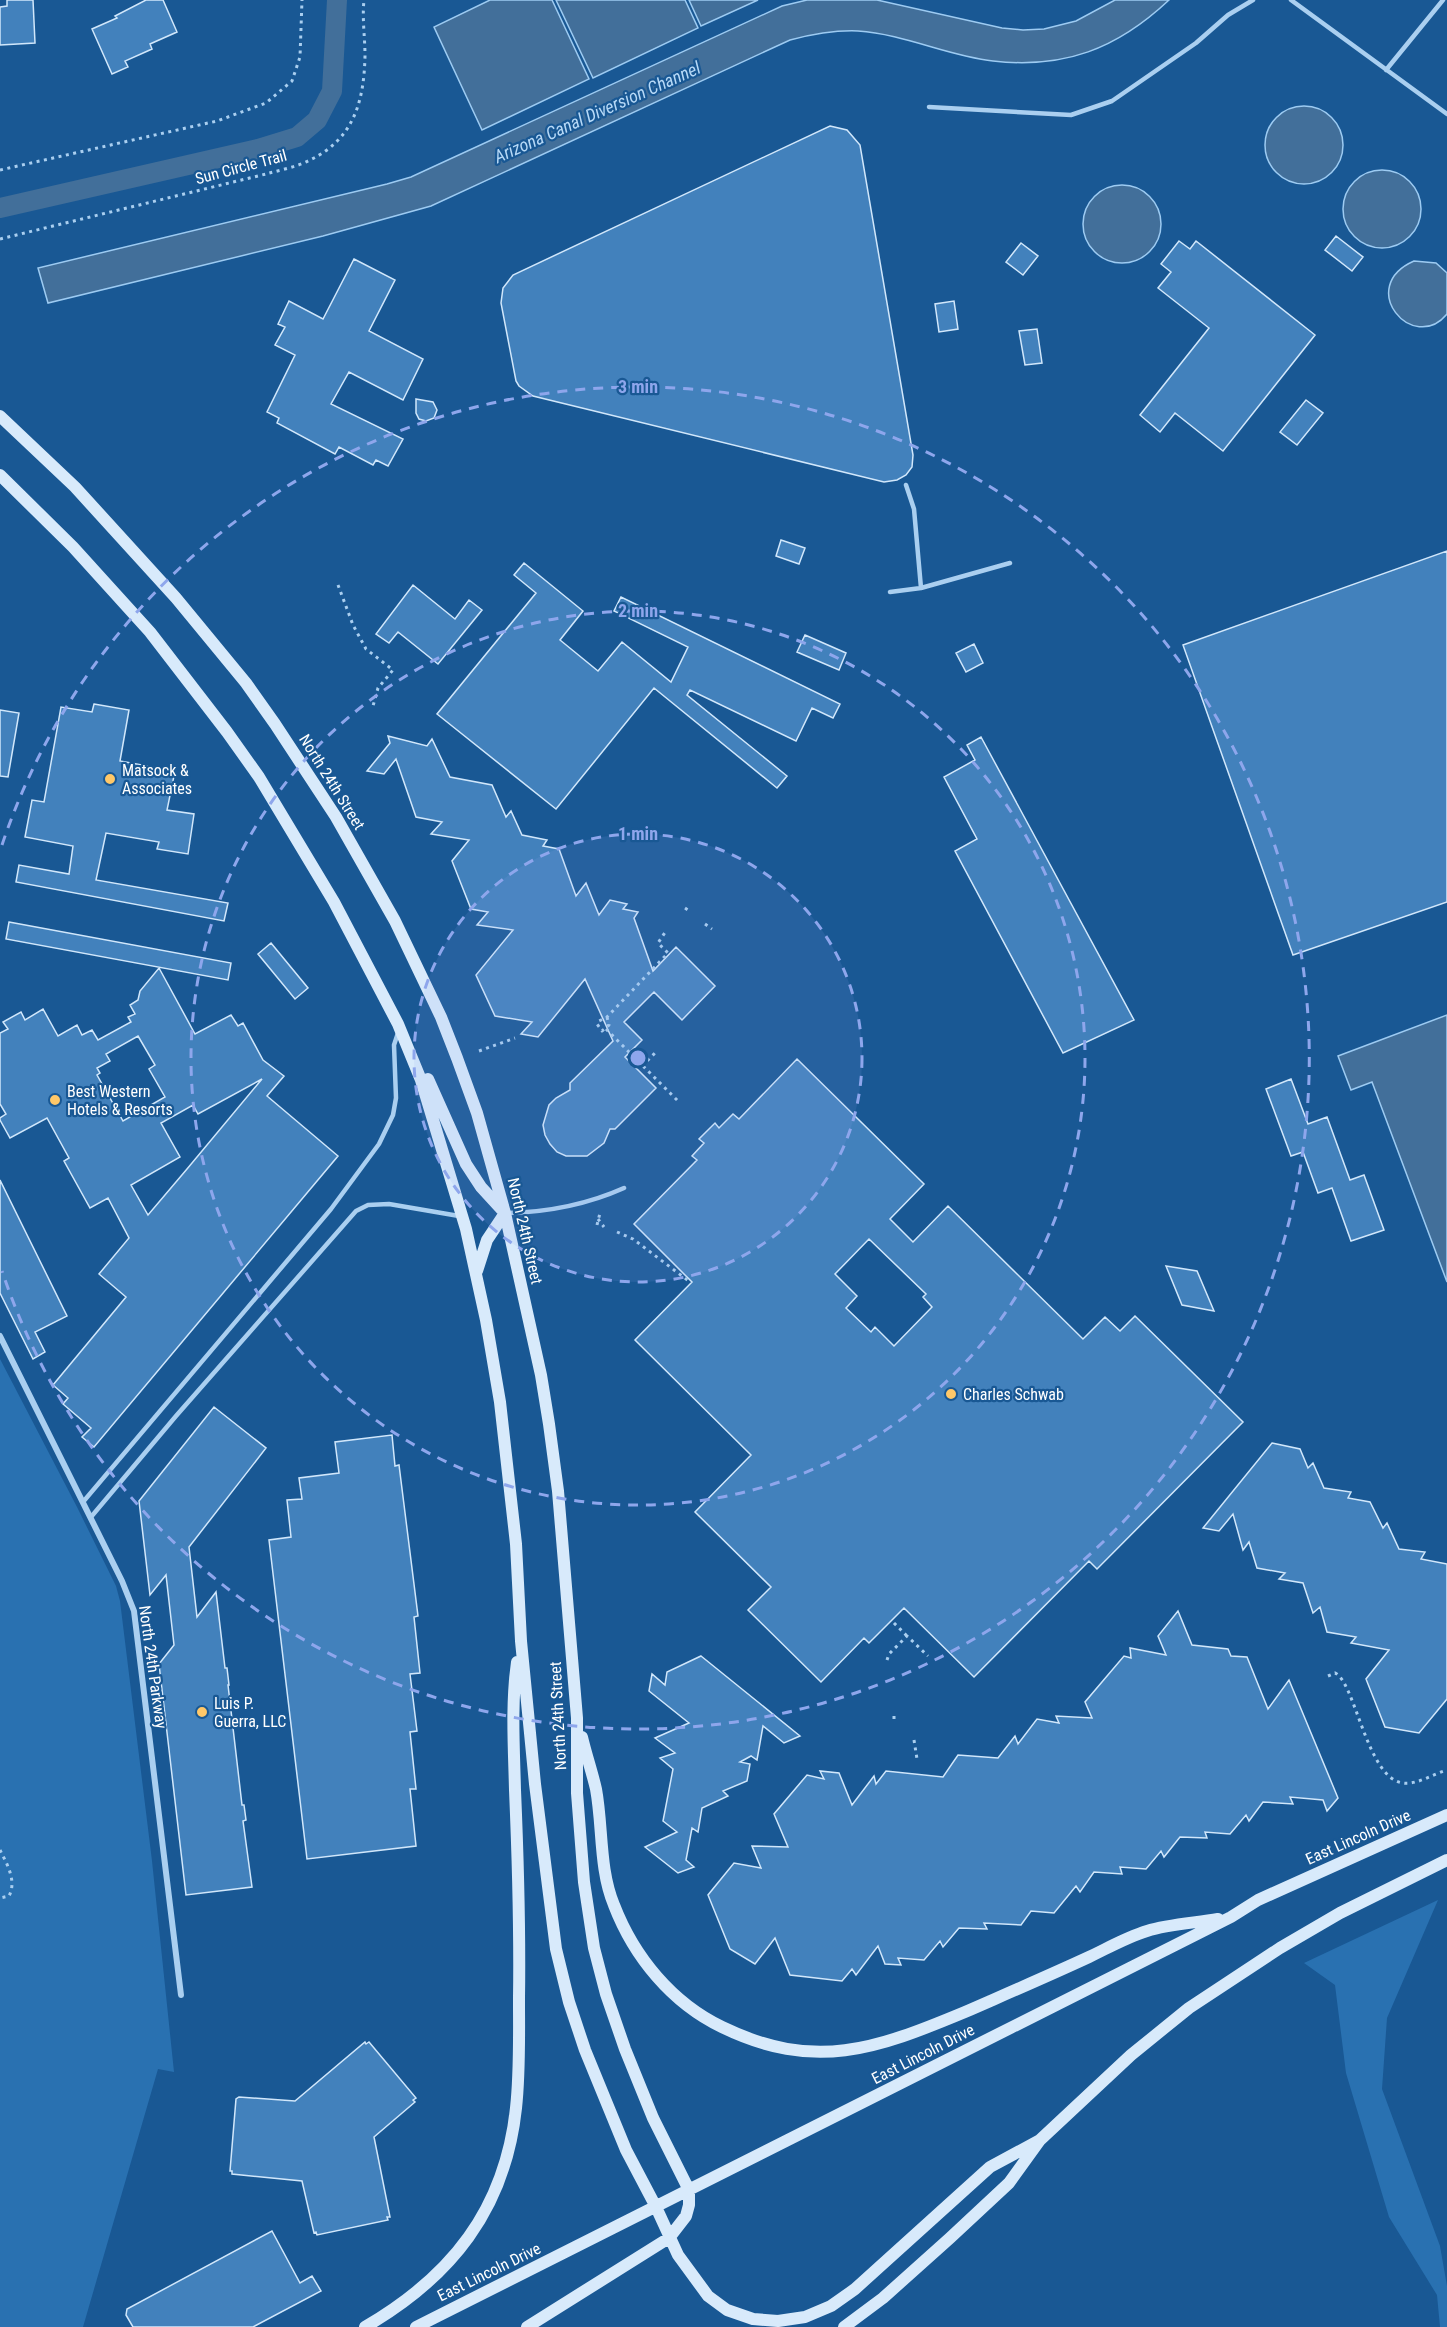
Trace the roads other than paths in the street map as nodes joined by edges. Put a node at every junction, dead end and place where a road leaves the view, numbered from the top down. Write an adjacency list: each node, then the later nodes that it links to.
1 (1253, 0): 5 (lane)
2 (1291, 0): 4 (lane)
3 (1443, 0): 4 (lane)
4 (1386, 70): 6 (lane)
5 (929, 108)
6 (1447, 114)
7 (0, 416): 16 (main road, North 24th Street)
8 (0, 475): 13 (main road, North 24th Street)
9 (906, 485): 11 (lane)
10 (1010, 563): 11 (lane)
11 (921, 588): 12 (lane)
12 (890, 592)
13 (399, 1027): 14 (main road, North 24th Street); 20 (lane)
14 (412, 1056): 16 (main road); 17 (main road, North 24th Street)
15 (624, 1188): 16 (lane)
16 (505, 1213): 18 (main road); 23 (main road, North 24th Street)
17 (463, 1216): 18 (main road, North 24th Street); 21 (lane)
18 (476, 1274): 22 (main road, North 24th Street)
19 (0, 1336): 20 (street, North 24th Parkway)
20 (83, 1502): 21 (street, North 24th Parkway)
21 (91, 1517): 27 (street, North 24th Parkway)
22 (520, 1641): 30 (main road, North 24th Street); 32 (main road)
23 (577, 1718): 26 (main road); 29 (main road, North 24th Street)
24 (1447, 1815): 26 (main road, East Lincoln Drive)
25 (1447, 1860): 28 (main road)
26 (1231, 1917): 29 (main road, East Lincoln Drive)
27 (181, 1995)
28 (1040, 2140): 31 (main road, North 24th Street); 35 (main road)
29 (689, 2190): 30 (main road, East Lincoln Drive); 31 (main road)
30 (656, 2207): 31 (main road, North 24th Street); 33 (main road, East Lincoln Drive)
31 (669, 2238): 34 (main road)
32 (365, 2327)
33 (416, 2327)
34 (527, 2327)
35 (844, 2327)

